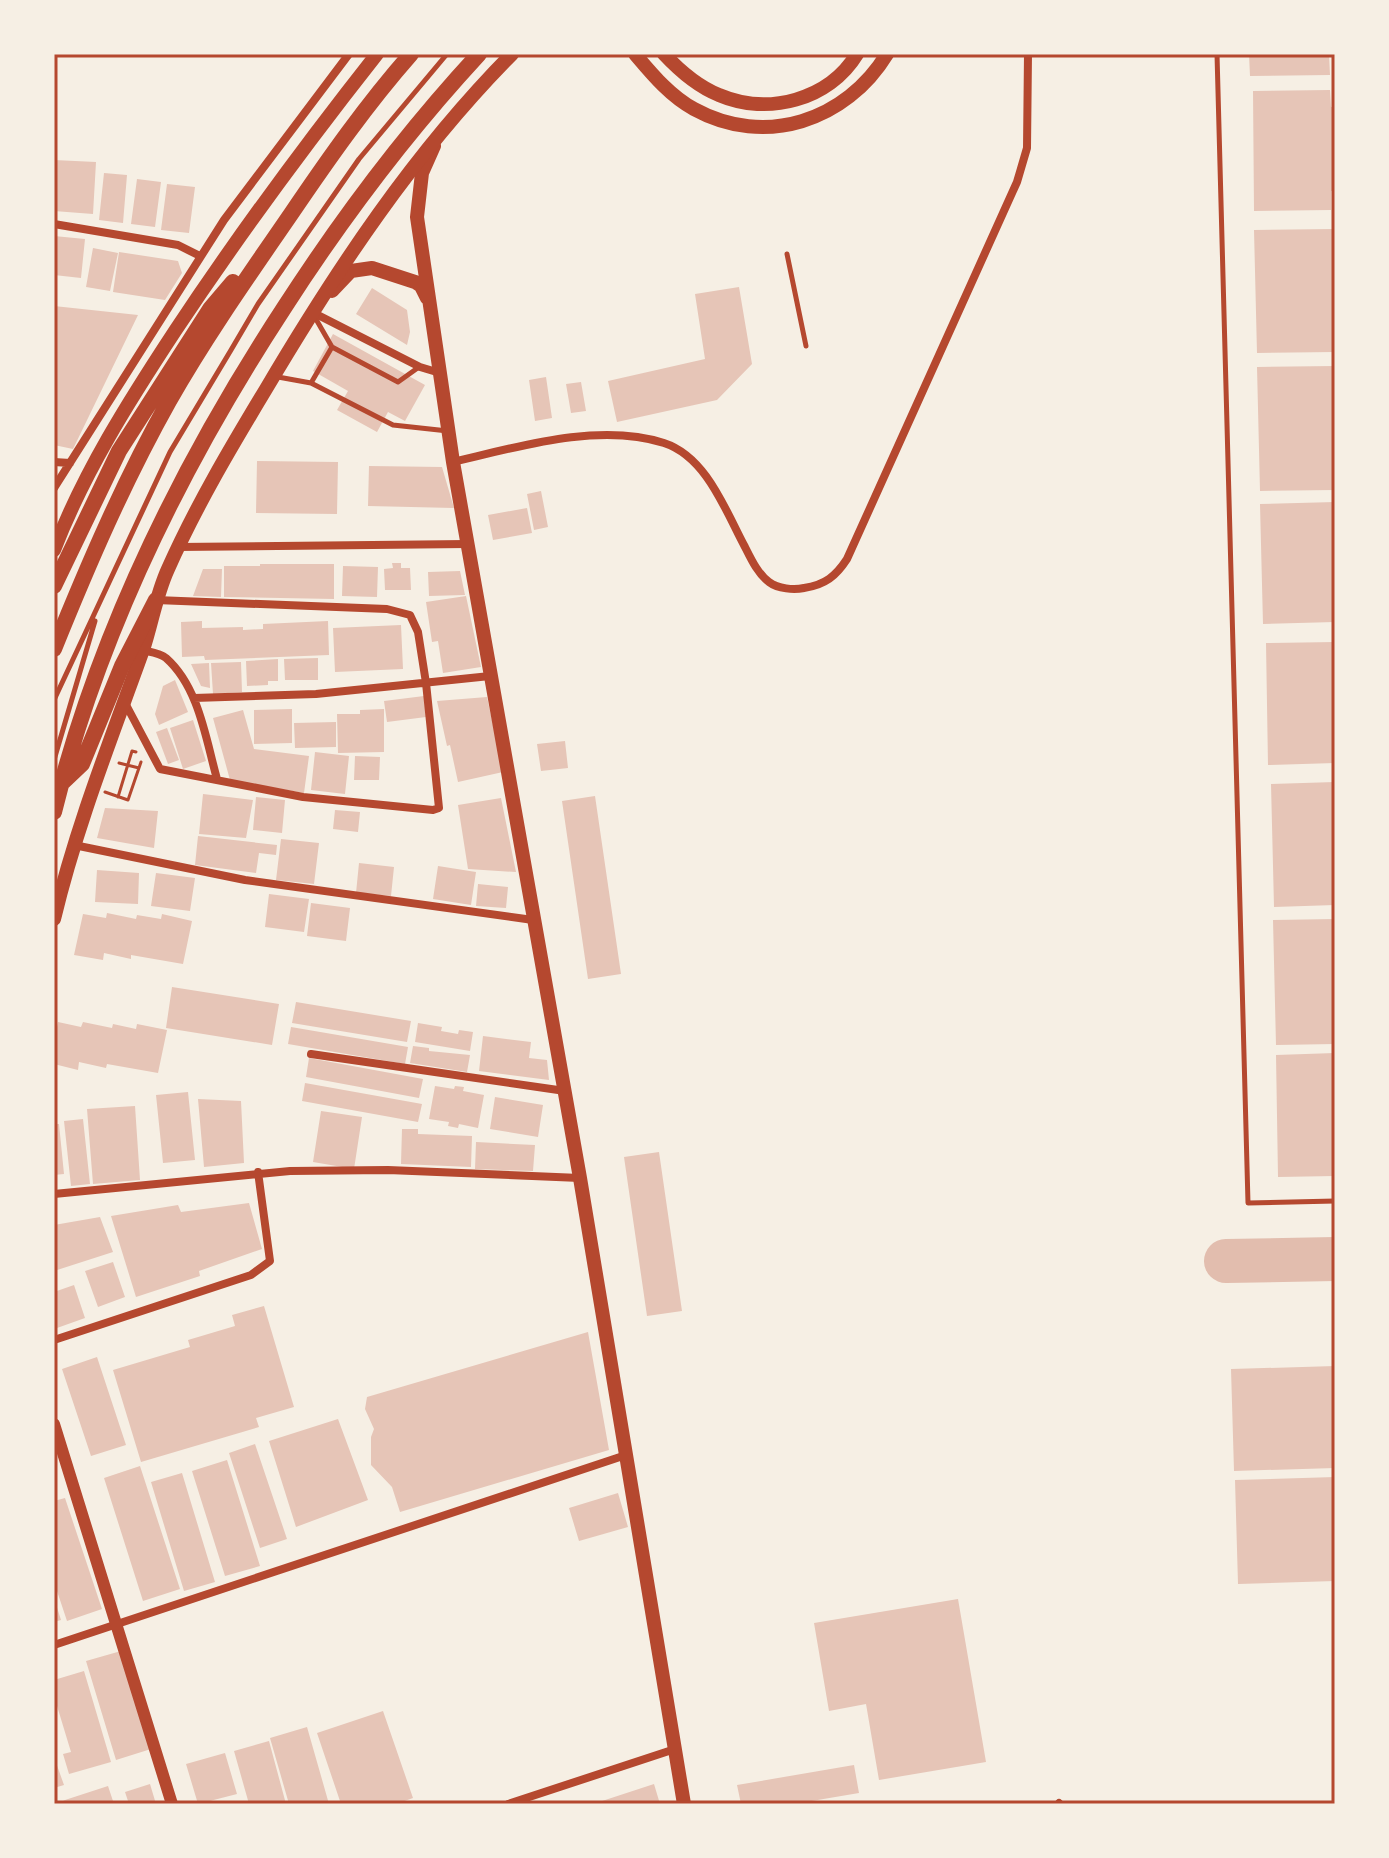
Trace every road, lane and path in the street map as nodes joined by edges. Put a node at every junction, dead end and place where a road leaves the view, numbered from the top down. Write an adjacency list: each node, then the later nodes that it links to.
1 (349, 54): 16 (street)
2 (376, 54): 27 (main road)
3 (411, 54): 17 (highway)
4 (447, 54): 38 (lane)
5 (479, 54): 48 (highway)
6 (512, 54): 13 (main road)
7 (635, 54): 10 (main road)
8 (664, 54): 9 (main road)
9 (857, 54)
10 (887, 54)
11 (1028, 54): 30 (street)
12 (1217, 54): 60 (lane)
13 (437, 139): 18 (main road); 19 (main road)
14 (54, 224): 16 (street)
15 (787, 254): 20 (lane)
16 (200, 256): 25 (street)
17 (258, 260): 36 (highway); 39 (highway)
18 (312, 312): 19 (main road); 21 (lane); 22 (street); 24 (main road)
19 (432, 318): 23 (main road)
20 (806, 346)
21 (332, 347): 22 (lane); 26 (lane)
22 (420, 367): 23 (street)
23 (440, 373): 28 (main road)
24 (273, 376): 26 (lane); 34 (main road)
25 (124, 378): 27 (street); 31 (street)
26 (311, 383): 28 (lane)
27 (137, 388): 35 (main road)
28 (449, 431): 30 (main road)
29 (54, 462): 31 (street)
30 (453, 462): 33 (main road)
31 (70, 463): 32 (street)
32 (54, 488)
33 (467, 544): 34 (street); 41 (main road)
34 (178, 547): 37 (main road)
35 (54, 550)
36 (54, 586)
37 (156, 600): 40 (main road); 42 (street); 48 (highway)
38 (96, 616): 44 (lane); 46 (lane)
39 (54, 649)
40 (142, 650): 43 (street); 45 (main road)
41 (490, 676): 42 (street); 54 (main road)
42 (426, 683): 43 (street); 47 (street)
43 (194, 698): 47 (street)
44 (54, 700)
45 (124, 701): 47 (street); 49 (main road)
46 (54, 760)
47 (217, 779)
48 (61, 784): 51 (highway)
49 (94, 788): 50 (path); 52 (main road)
50 (118, 797): 50 (path)
51 (54, 812)
52 (74, 845): 53 (main road); 54 (street)
53 (54, 919)
54 (533, 920): 56 (main road)
55 (311, 1054): 56 (street)
56 (565, 1091): 58 (main road)
57 (258, 1172): 58 (street); 59 (street); 61 (street)
58 (580, 1178): 63 (main road)
59 (54, 1194)
60 (1335, 1201)
61 (54, 1340)
62 (54, 1424): 64 (street)
63 (626, 1455): 64 (street); 66 (main road)
64 (115, 1625): 65 (street); 67 (street)
65 (54, 1645)
66 (675, 1749): 68 (street); 69 (main road)
67 (172, 1804)
68 (508, 1804)
69 (684, 1804)

